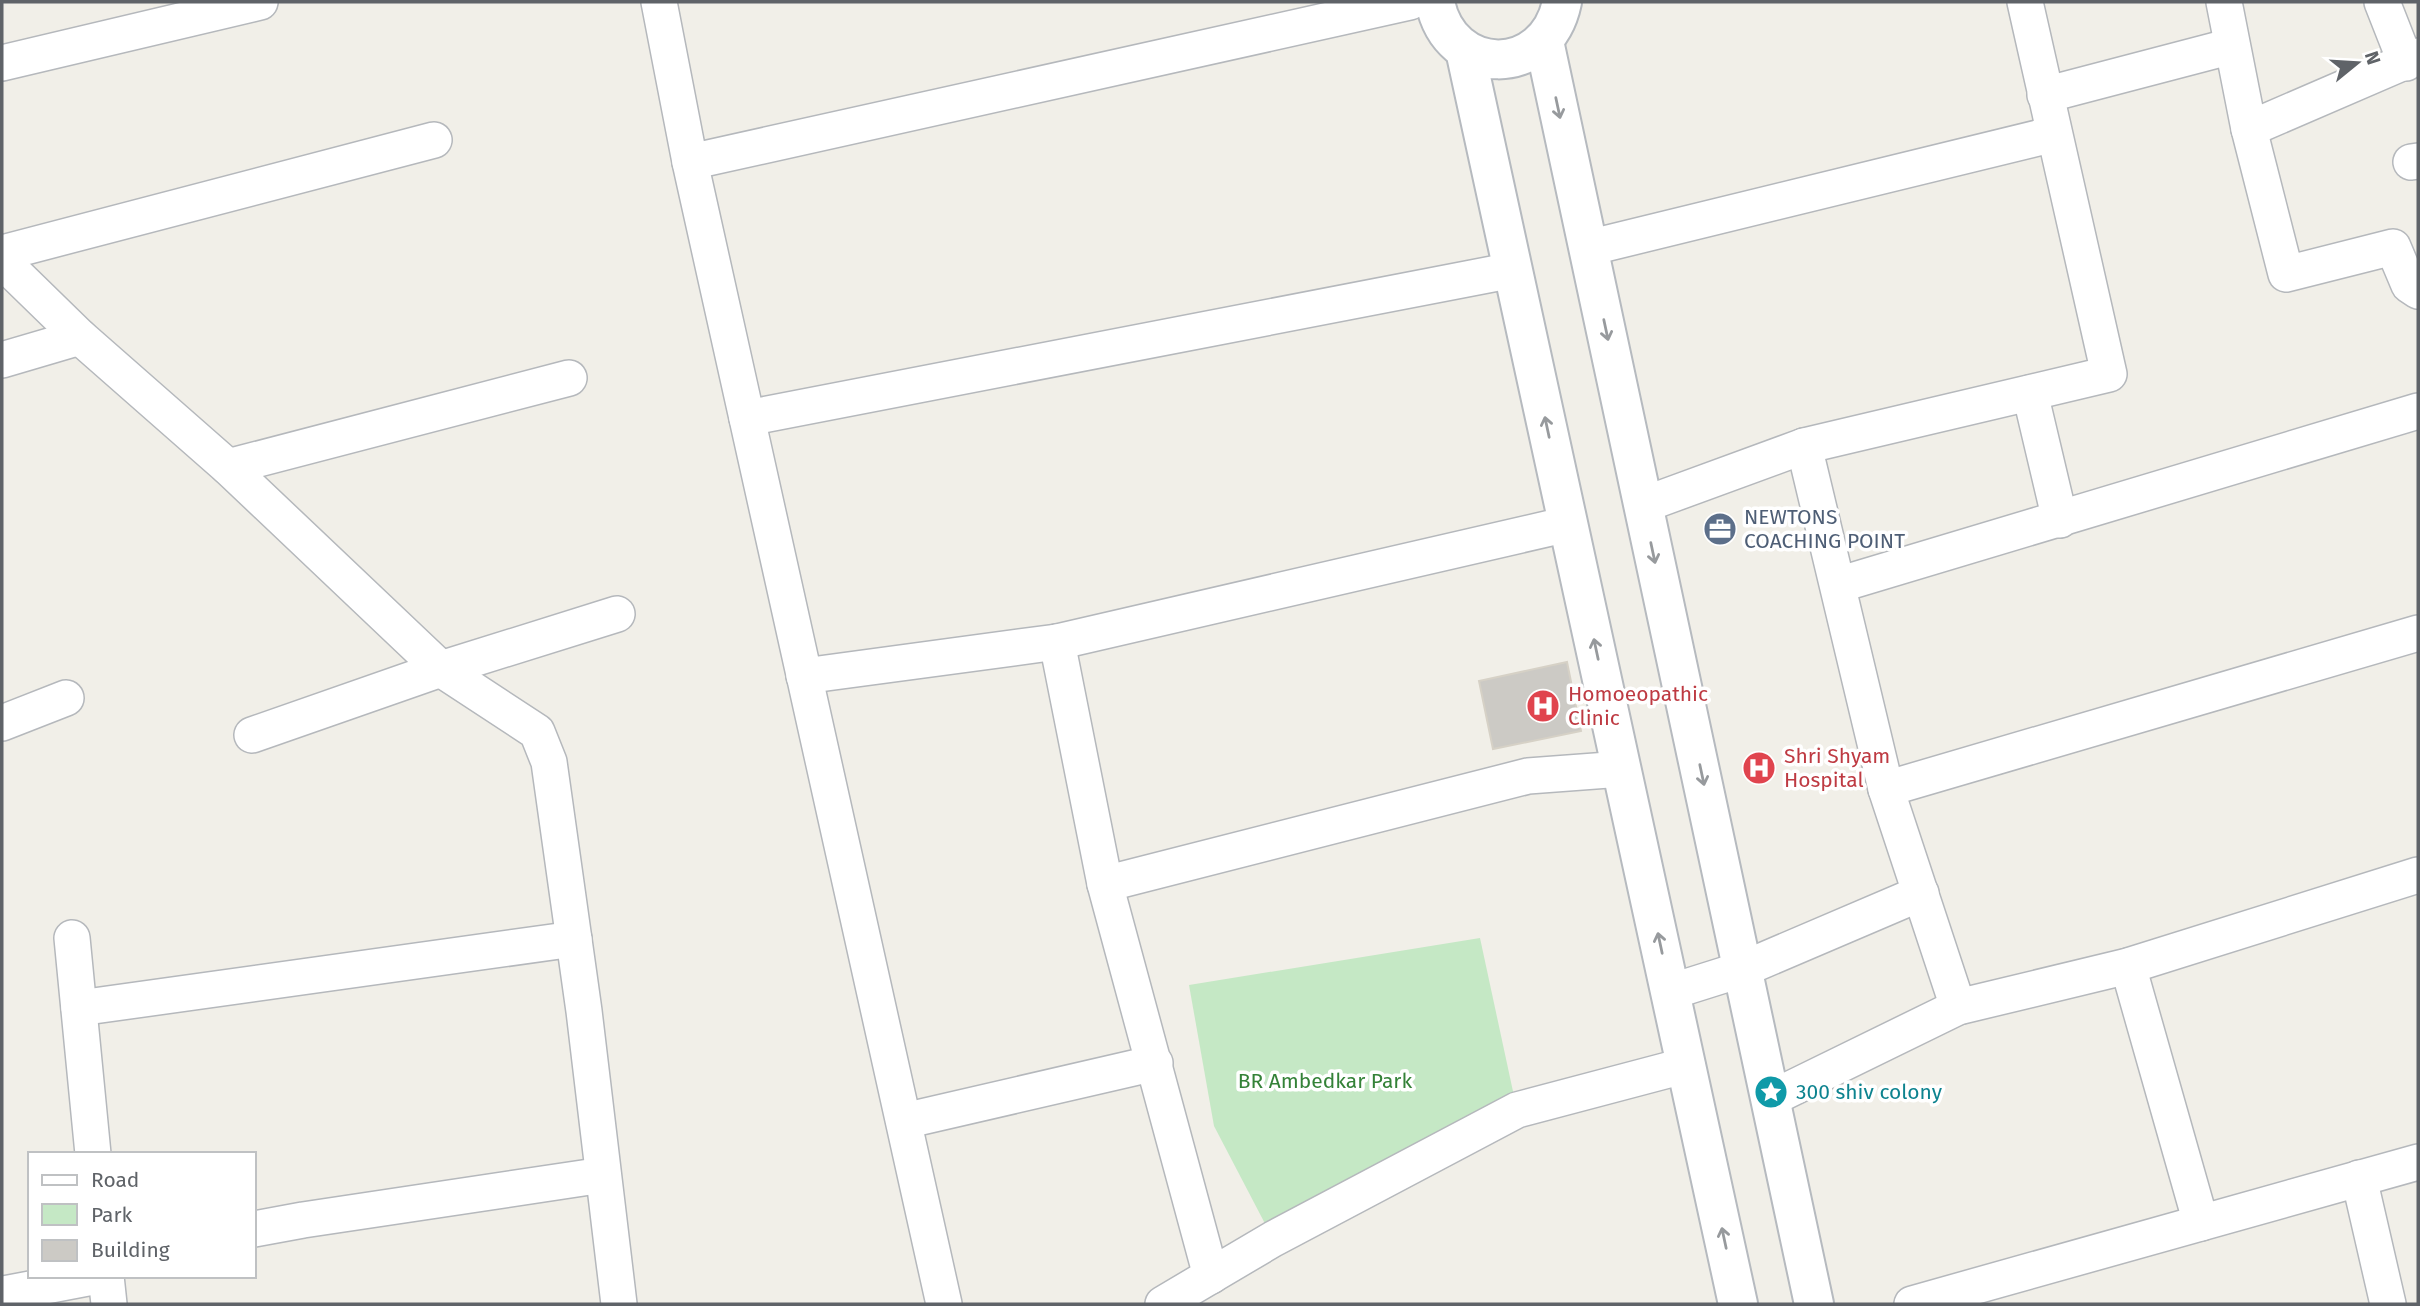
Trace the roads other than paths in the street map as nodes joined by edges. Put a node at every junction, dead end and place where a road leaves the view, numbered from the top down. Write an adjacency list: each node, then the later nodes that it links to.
1 (260, 2): 13 (street)
2 (659, 2): 18 (street)
3 (1410, 2): 18 (street)
4 (1435, 2): 11 (street)
5 (1562, 2): 9 (street)
6 (2025, 2): 14 (street)
7 (2224, 2): 10 (street)
8 (2382, 2): 12 (street)
9 (1544, 41): 11 (street); 19 (street, one-way to 19)
10 (2232, 46): 14 (street); 15 (street)
11 (1465, 50): 22 (street)
12 (2412, 59): 15 (street)
13 (2, 63)
14 (2045, 95): 16 (street)
15 (2249, 129): 23 (street)
16 (2054, 134): 19 (street); 27 (street)
17 (434, 140): 20 (street)
18 (690, 162): 29 (street)
19 (1588, 248): 32 (street, one-way to 32)
20 (2, 253)
21 (2, 261): 24 (street)
22 (1513, 270): 29 (street); 34 (street, one-way to 22)
23 (2418, 291)
24 (80, 337): 25 (street); 31 (street)
25 (2, 360)
26 (569, 378): 31 (street)
27 (2030, 393): 30 (street); 33 (street)
28 (2418, 411): 33 (street)
29 (747, 418): 40 (street)
30 (1804, 446): 32 (street); 35 (street)
31 (228, 467): 39 (street)
32 (1643, 505): 52 (street, one-way to 52)
33 (2060, 520): 35 (street)
34 (1568, 524): 38 (street); 44 (street, one-way to 34)
35 (1838, 585): 45 (street)
36 (617, 614): 39 (street)
37 (2418, 633): 45 (street)
38 (1057, 642): 40 (street); 47 (street)
39 (441, 669): 43 (street); 50 (street)
40 (804, 676): 59 (street)
41 (66, 698): 42 (street)
42 (2, 723)
43 (252, 735)
44 (1622, 769): 47 (street); 53 (street, one-way to 44)
45 (1886, 789): 48 (street)
46 (2418, 876): 51 (street)
47 (1105, 884): 56 (street)
48 (1921, 893): 52 (street); 54 (street)
49 (72, 937): 55 (street)
50 (573, 939): 55 (street); 62 (street)
51 (2129, 966): 54 (street); 64 (street)
52 (1744, 969): 53 (street); 58 (street)
53 (1670, 992): 57 (street)
54 (1958, 1007): 58 (street)
55 (79, 1008): 60 (street)
56 (1155, 1063): 59 (street); 66 (street)
57 (1686, 1065): 66 (street); 74 (street, one-way to 57)
58 (1770, 1099): 75 (street)
59 (904, 1121): 72 (street)
60 (93, 1152)
61 (2418, 1162): 63 (street)
62 (603, 1175): 65 (street); 71 (street)
63 (2358, 1178): 64 (street); 77 (street)
64 (2201, 1223): 76 (street)
65 (256, 1229)
66 (1211, 1276): 73 (street)
67 (88, 1278): 69 (street)
68 (106, 1278): 70 (street)
69 (4, 1294)
70 (109, 1304)
71 (619, 1304)
72 (944, 1304)
73 (1163, 1304)
74 (1738, 1304)
75 (1814, 1304)
76 (1912, 1304)
77 (2388, 1304)

